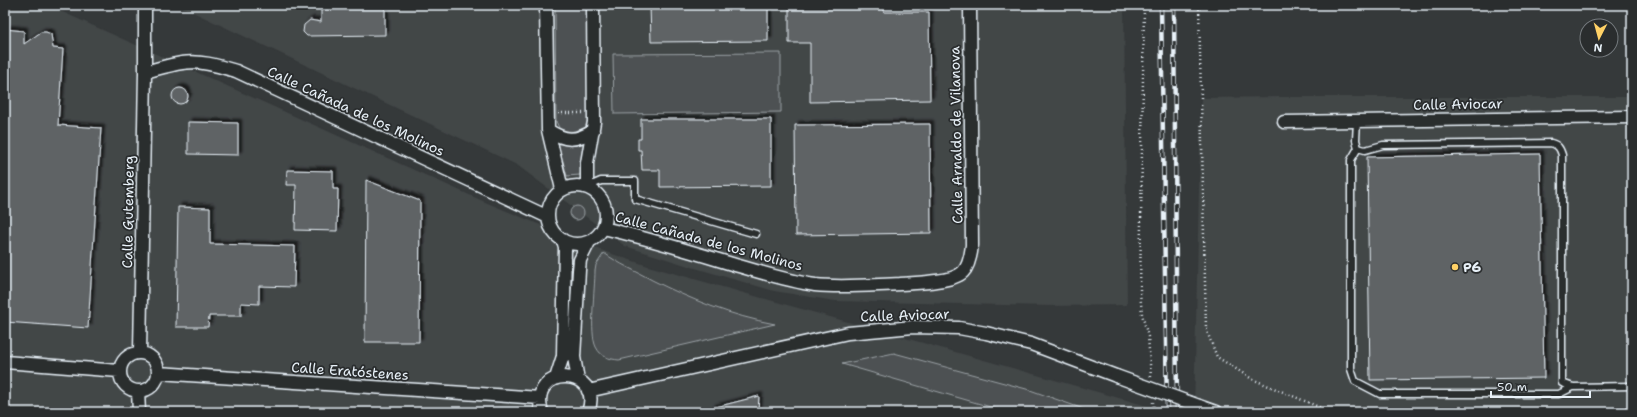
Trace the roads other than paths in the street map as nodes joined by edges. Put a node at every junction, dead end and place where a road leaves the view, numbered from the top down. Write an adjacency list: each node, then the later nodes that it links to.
1 (145, 5): 5 (street, Calle Gutemberg)
2 (546, 5): 9 (street)
3 (593, 5): 10 (street)
4 (970, 5): 19 (street, Calle Arnaldo de Vilanova)
5 (145, 72): 14 (street, Calle Cañada de los Molinos); 20 (street, Calle Gutemberg)
6 (1632, 117): 7 (street, Calle Aviocar)
7 (1357, 121): 8 (street, Calle Aviocar); 11 (lane)
8 (1284, 122)
9 (548, 130): 10 (street); 13 (street)
10 (593, 131): 12 (street)
11 (1358, 148): 27 (lane); 27 (lane)
12 (587, 187): 13 (street); 15 (street); 16 (lane)
13 (562, 189): 14 (street)
14 (548, 217): 17 (street)
15 (603, 228): 18 (street); 19 (street, Calle Cañada de los Molinos)
16 (756, 234)
17 (562, 240): 18 (street); 24 (street)
18 (589, 242): 25 (street)
19 (968, 265)
20 (140, 352): 22 (street); 23 (street)
21 (5, 362): 22 (street)
22 (119, 371): 28 (street)
23 (158, 373): 28 (street); 30 (street, Calle Eratóstenes)
24 (556, 378): 25 (street); 30 (street)
25 (578, 380): 29 (street)
26 (1632, 386): 27 (lane)
27 (1573, 387)
28 (138, 391): 31 (street)
29 (588, 391): 33 (street); 34 (street, Calle Aviocar, bridge)
30 (540, 398): 32 (street)
31 (138, 412)
32 (542, 412)
33 (588, 412)
34 (1216, 412)

